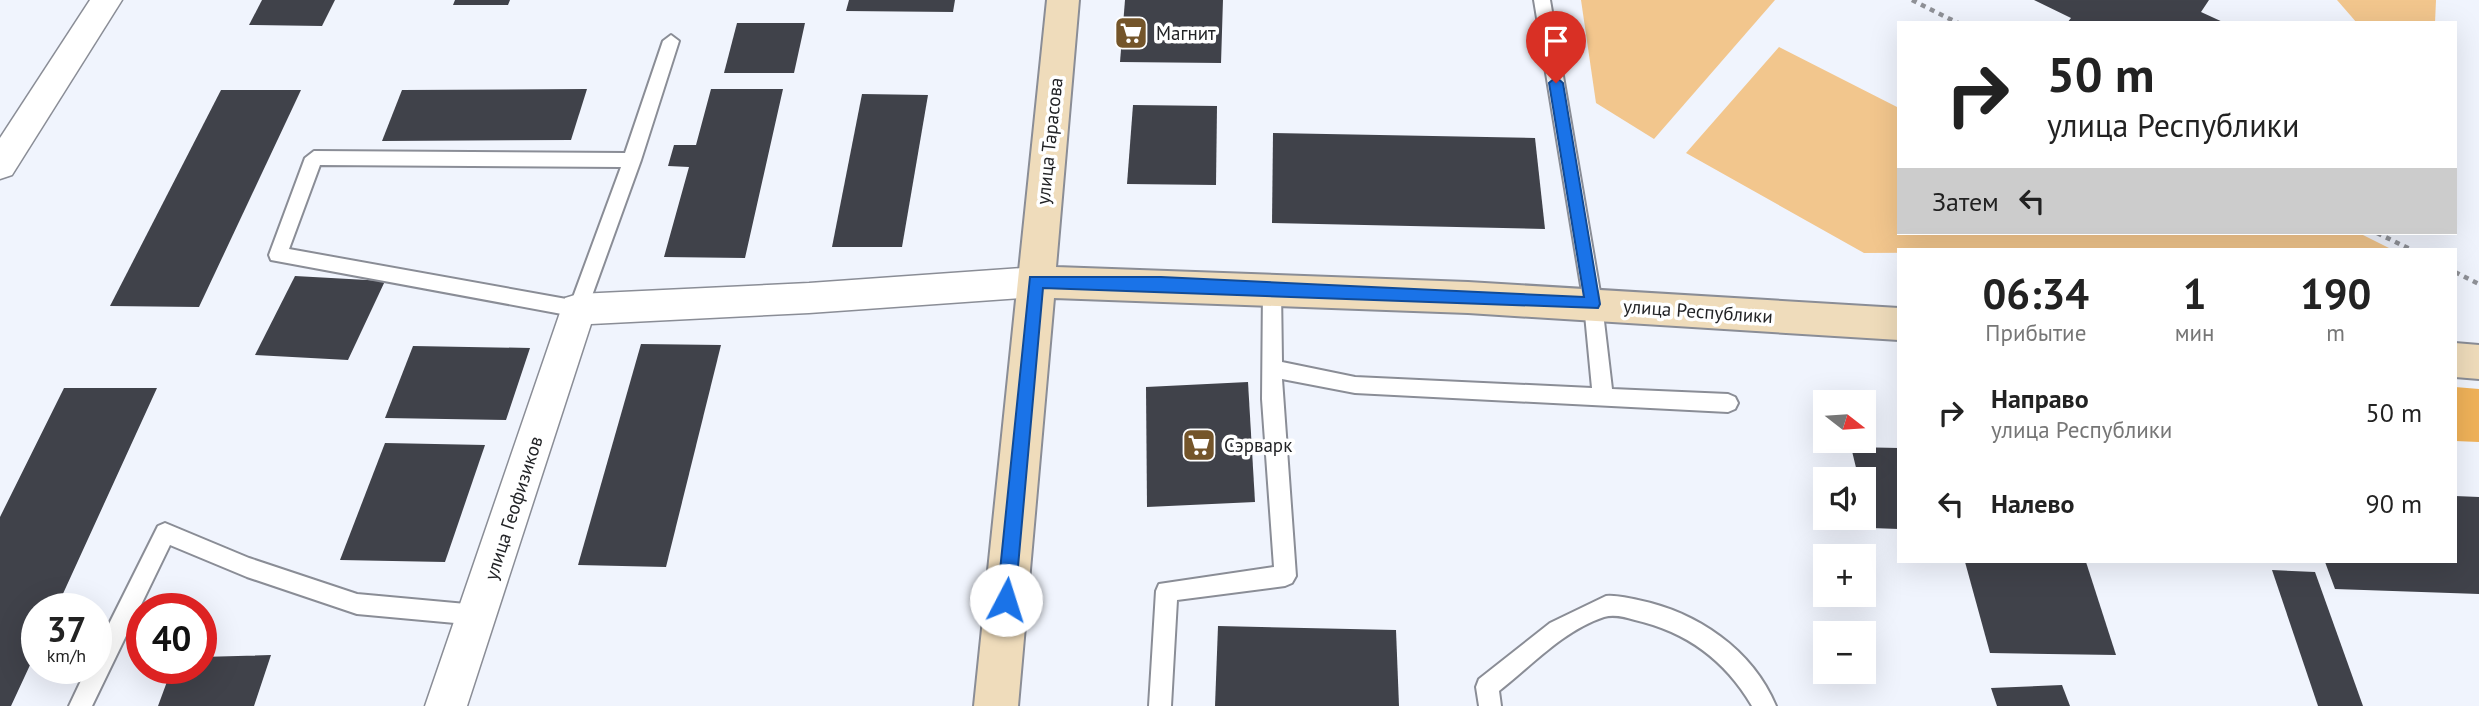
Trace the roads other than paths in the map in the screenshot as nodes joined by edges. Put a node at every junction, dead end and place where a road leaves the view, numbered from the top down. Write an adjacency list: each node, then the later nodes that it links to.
1 (106, 0): 6 (street)
2 (1063, 0): 7 (street, улица Тарасова)
3 (1542, 0): 9 (lane)
4 (671, 41): 5 (lane)
5 (632, 160): 10 (lane); 10 (lane)
6 (0, 166)
7 (1035, 282): 8 (street, улица Республики); 10 (street); 20 (street, улица Тарасова)
8 (1272, 289): 9 (street, улица Республики); 14 (lane)
9 (1593, 304): 11 (street, улица Республики); 15 (lane)
10 (578, 309): 17 (street, улица Геофизиков)
11 (1897, 324)
12 (2457, 360): 13 (street)
13 (2479, 362)
14 (1272, 369): 15 (lane); 21 (lane)
15 (1602, 397): 16 (lane)
16 (1728, 403)
17 (477, 615): 18 (lane); 19 (street, улица Геофизиков)
18 (80, 706)
19 (446, 706)
20 (996, 706)
21 (1160, 706)
22 (1490, 706): 23 (lane)
23 (1765, 706)

